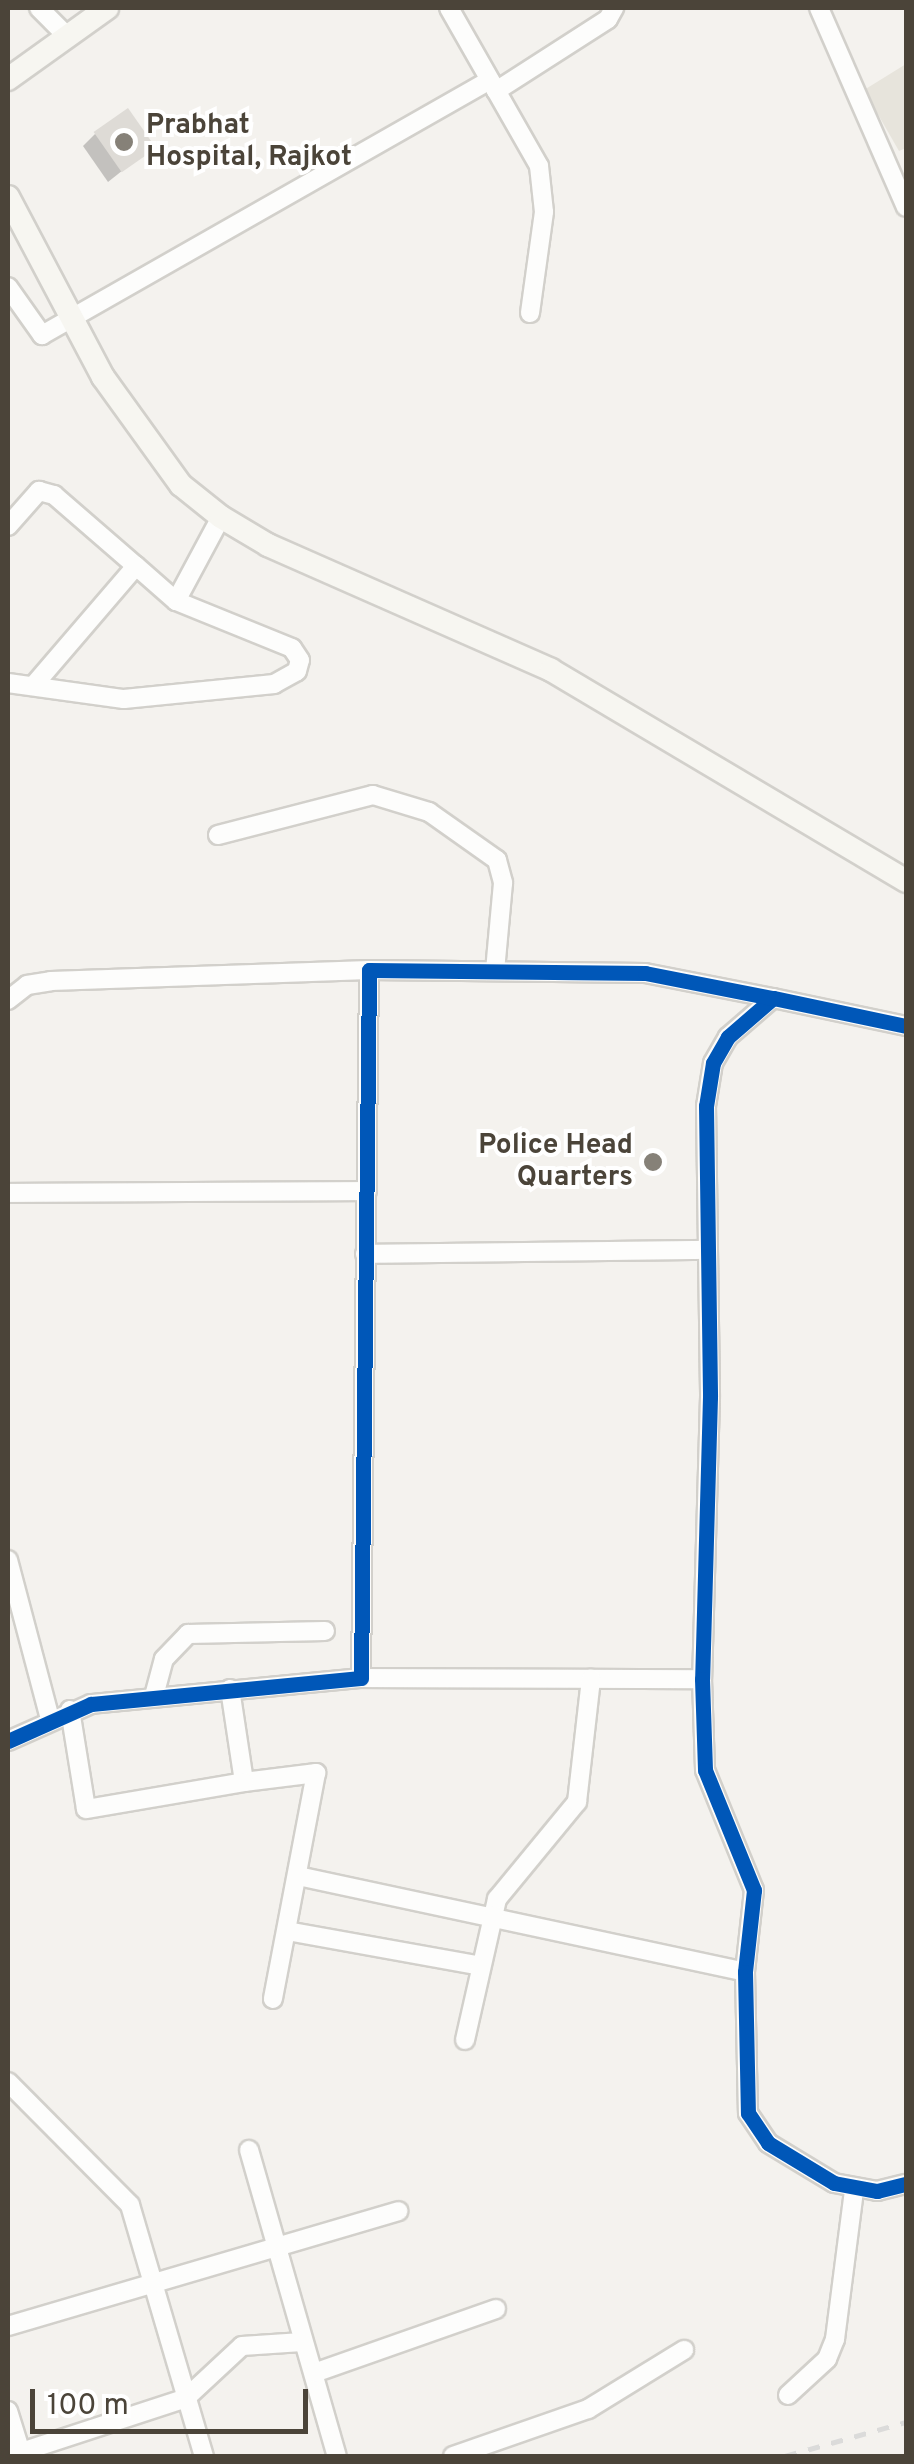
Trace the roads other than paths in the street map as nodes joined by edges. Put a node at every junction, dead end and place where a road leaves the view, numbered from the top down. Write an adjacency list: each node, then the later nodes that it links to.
1 (40, 8): 6 (street)
2 (107, 8): 6 (street)
3 (450, 8): 8 (street)
4 (614, 8): 8 (street)
5 (819, 8): 10 (street)
6 (65, 34): 7 (street)
7 (8, 79)
8 (493, 86): 12 (street); 13 (street)
9 (8, 198): 13 (street)
10 (906, 207)
11 (8, 286): 13 (street)
12 (530, 313)
13 (71, 323): 14 (street)
14 (221, 517): 17 (street); 21 (street)
15 (8, 526): 16 (street)
16 (136, 566): 17 (street); 19 (street)
17 (176, 601): 19 (street)
18 (8, 683): 19 (street)
19 (33, 686)
20 (218, 835): 23 (street)
21 (906, 881)
22 (369, 970): 23 (street); 25 (street); 27 (street)
23 (495, 971): 24 (street)
24 (773, 998): 26 (street); 29 (street)
25 (8, 1000)
26 (906, 1026)
27 (367, 1191): 28 (street); 30 (street)
28 (8, 1193)
29 (705, 1250): 30 (street); 35 (street)
30 (365, 1254): 33 (street)
31 (8, 1560): 39 (street)
32 (325, 1631): 37 (street)
33 (360, 1678): 34 (street); 36 (street)
34 (591, 1679): 35 (street); 43 (street)
35 (702, 1679): 46 (street)
36 (230, 1689): 37 (street); 41 (street)
37 (154, 1696): 38 (street)
38 (70, 1710): 39 (street); 41 (street)
39 (50, 1719): 40 (street)
40 (8, 1741)
41 (244, 1782): 42 (street)
42 (298, 1876): 43 (street); 44 (street)
43 (492, 1915): 45 (street); 46 (street)
44 (287, 1931): 45 (street); 47 (street)
45 (481, 1966): 48 (street)
46 (746, 1972): 52 (street)
47 (273, 1999)
48 (465, 2040)
49 (8, 2082): 55 (street)
50 (249, 2150): 54 (street)
51 (906, 2184): 52 (street)
52 (854, 2190): 61 (street)
53 (398, 2211): 54 (street)
54 (276, 2248): 55 (street); 58 (street)
55 (154, 2279): 57 (street); 62 (street)
56 (496, 2309): 60 (street)
57 (8, 2326)
58 (302, 2342): 60 (street); 62 (street)
59 (684, 2350): 67 (street)
60 (314, 2373): 66 (street)
61 (788, 2396)
62 (186, 2398): 64 (street); 65 (street)
63 (8, 2411): 64 (street)
64 (17, 2455)
65 (204, 2456)
66 (337, 2456)
67 (453, 2456)

